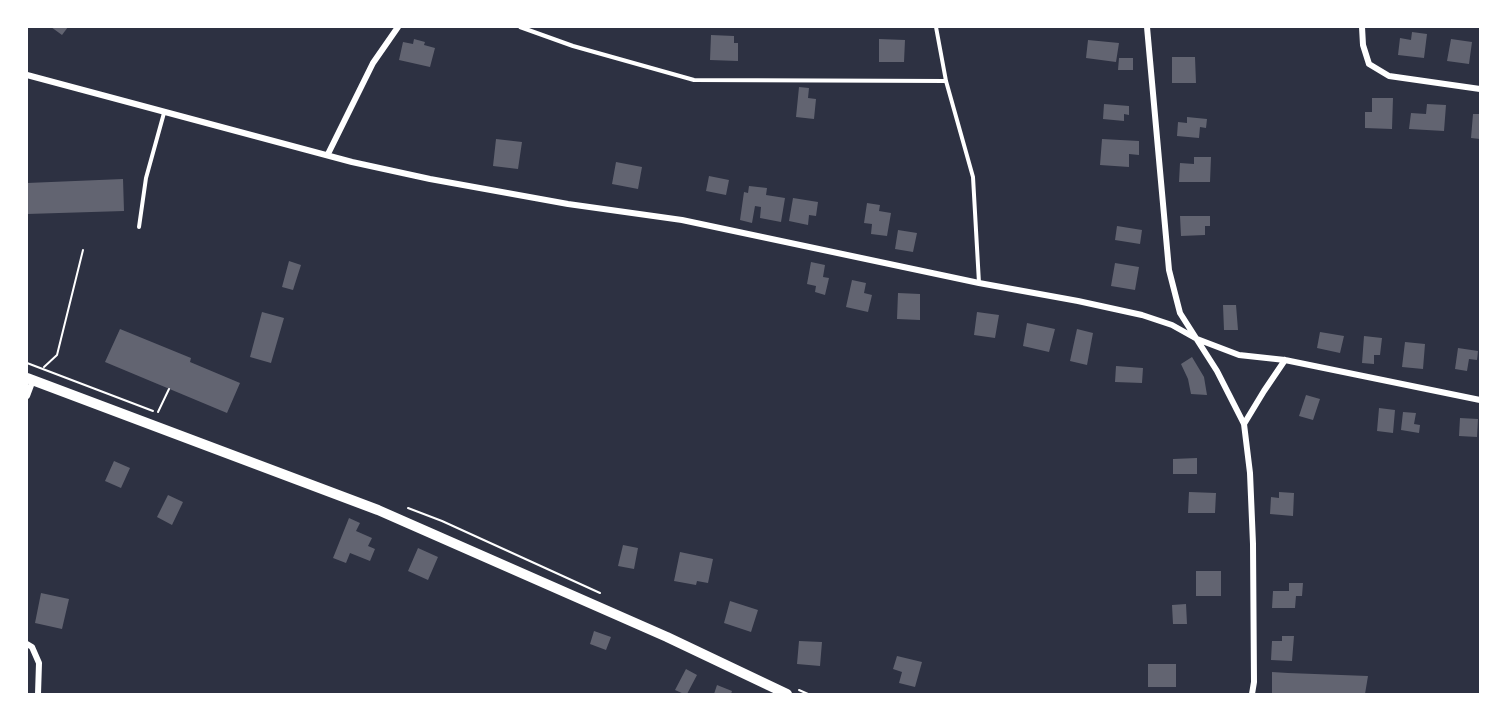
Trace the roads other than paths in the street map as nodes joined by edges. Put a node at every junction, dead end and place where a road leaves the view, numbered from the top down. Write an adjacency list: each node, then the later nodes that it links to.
1 (398, 27): 10 (street)
2 (520, 27): 7 (lane)
3 (936, 27): 7 (lane)
4 (1147, 27): 13 (street)
5 (1362, 27): 8 (street)
6 (27, 75): 9 (street)
7 (946, 81): 12 (lane)
8 (1480, 89)
9 (164, 112): 10 (street); 11 (lane)
10 (328, 154): 12 (street)
11 (139, 227)
12 (979, 283): 13 (street)
13 (1197, 339): 14 (street); 18 (street)
14 (1285, 360): 17 (street); 18 (street)
15 (30, 379): 16 (street); 21 (main road)
16 (27, 396)
17 (1480, 400)
18 (1244, 424): 22 (street)
19 (27, 644): 20 (street)
20 (38, 694)
21 (787, 694)
22 (1252, 694)

